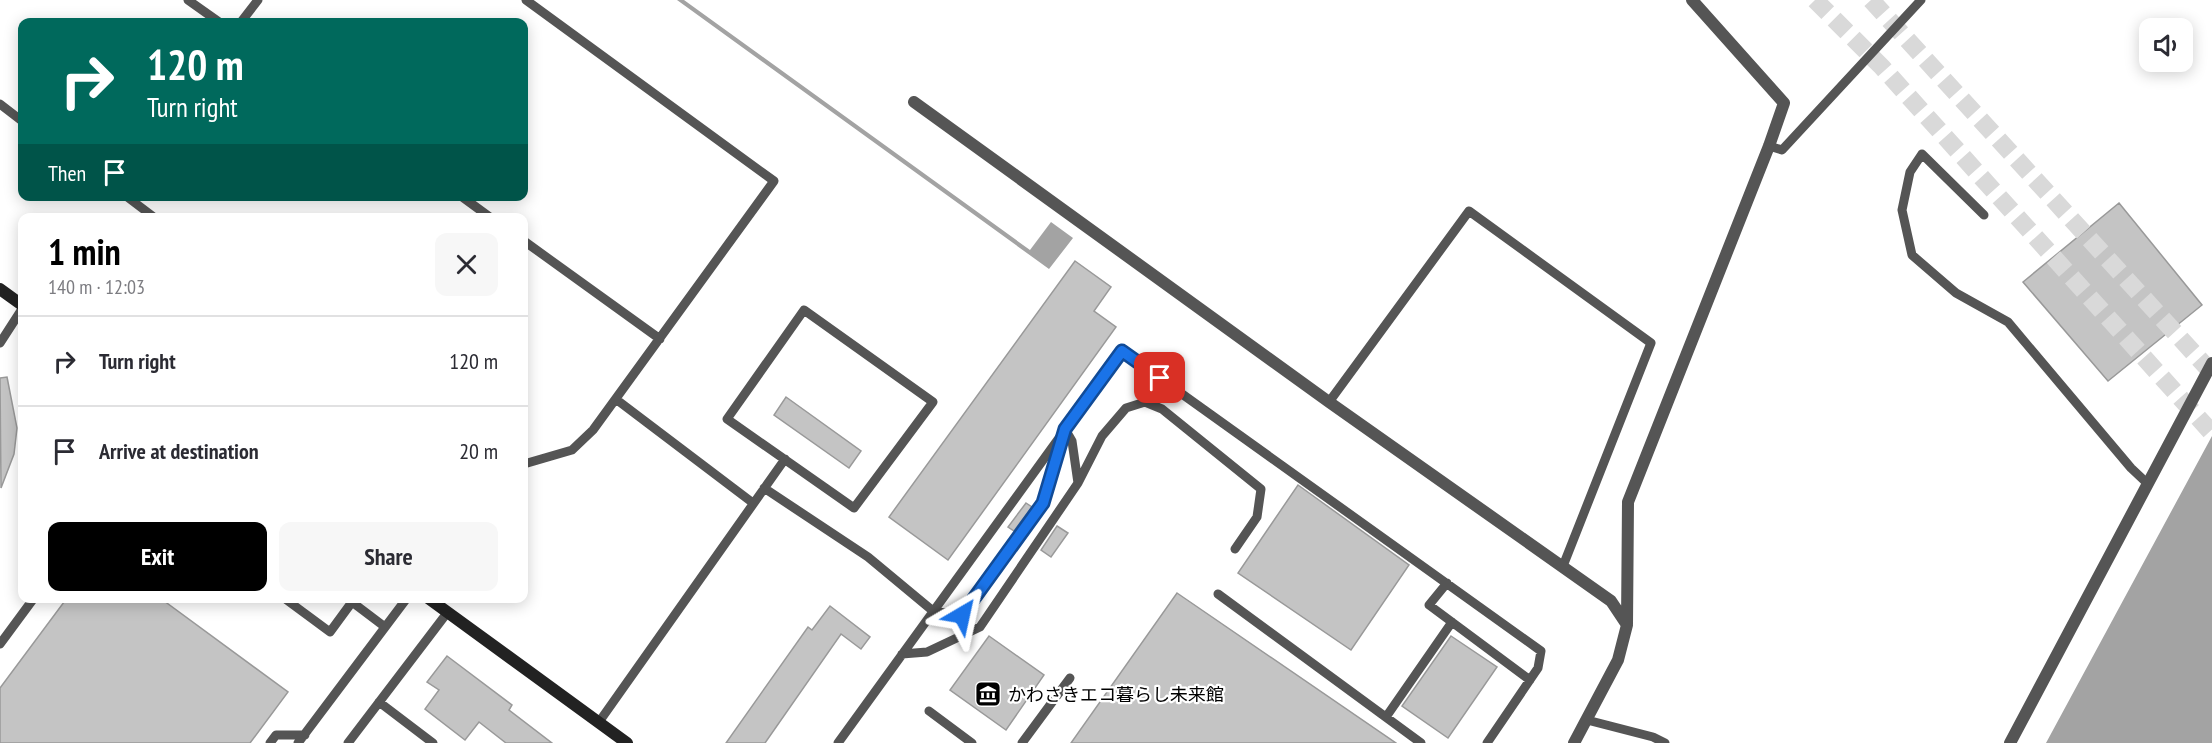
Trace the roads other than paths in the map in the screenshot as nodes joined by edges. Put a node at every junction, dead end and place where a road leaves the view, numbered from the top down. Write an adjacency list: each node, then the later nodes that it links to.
1 (188, 0): 6 (lane)
2 (258, 0): 7 (lane)
3 (526, 0): 21 (lane)
4 (1692, 0): 11 (street)
5 (1921, 0): 11 (lane)
6 (213, 18)
7 (244, 18)
8 (914, 102): 25 (street)
9 (0, 104): 10 (lane)
10 (18, 118)
11 (1770, 146): 46 (street)
12 (133, 201): 14 (lane)
13 (468, 201): 15 (lane)
14 (148, 213)
15 (484, 213)
16 (1984, 215): 30 (lane)
17 (528, 244): 21 (lane)
18 (0, 289): 19 (street)
19 (18, 304)
20 (18, 314): 22 (lane)
21 (660, 339): 24 (lane)
22 (0, 343)
23 (2212, 363): 30 (street)
24 (617, 400): 28 (lane); 32 (lane)
25 (1329, 402): 34 (street); 34 (lane)
26 (1065, 429): 29 (lane); 35 (lane); 43 (lane); 43 (lane)
27 (785, 459): 27 (lane); 31 (lane)
28 (528, 463)
29 (1078, 483): 33 (lane); 49 (lane)
30 (2148, 484): 70 (street)
31 (764, 488): 32 (lane); 43 (lane)
32 (753, 503): 56 (lane)
33 (1235, 549)
34 (1563, 566): 46 (street)
35 (1447, 583): 45 (lane); 51 (lane)
36 (1218, 594): 54 (lane)
37 (30, 603): 48 (lane)
38 (291, 603): 39 (lane)
39 (351, 603)
40 (353, 603): 47 (lane)
41 (403, 603): 47 (lane)
42 (434, 603): 44 (street)
43 (933, 611): 49 (lane)
44 (447, 613): 52 (lane); 56 (street)
45 (1452, 622): 51 (lane); 54 (lane)
46 (1628, 625): 55 (street)
47 (385, 627): 57 (lane)
48 (0, 644)
49 (902, 654): 63 (lane)
50 (1070, 678): 65 (lane)
51 (1530, 680): 67 (lane)
52 (379, 702): 60 (lane); 61 (lane)
53 (929, 711): 64 (lane)
54 (1386, 717): 66 (lane)
55 (1587, 720): 68 (street); 69 (lane)
56 (599, 722): 62 (street)
57 (305, 735): 58 (lane); 59 (lane)
58 (270, 743)
59 (298, 743)
60 (348, 743)
61 (433, 743)
62 (627, 743)
63 (838, 743)
64 (972, 743)
65 (1022, 743)
66 (1421, 743)
67 (1487, 743)
68 (1575, 743)
69 (1665, 743)
70 (2010, 743)

